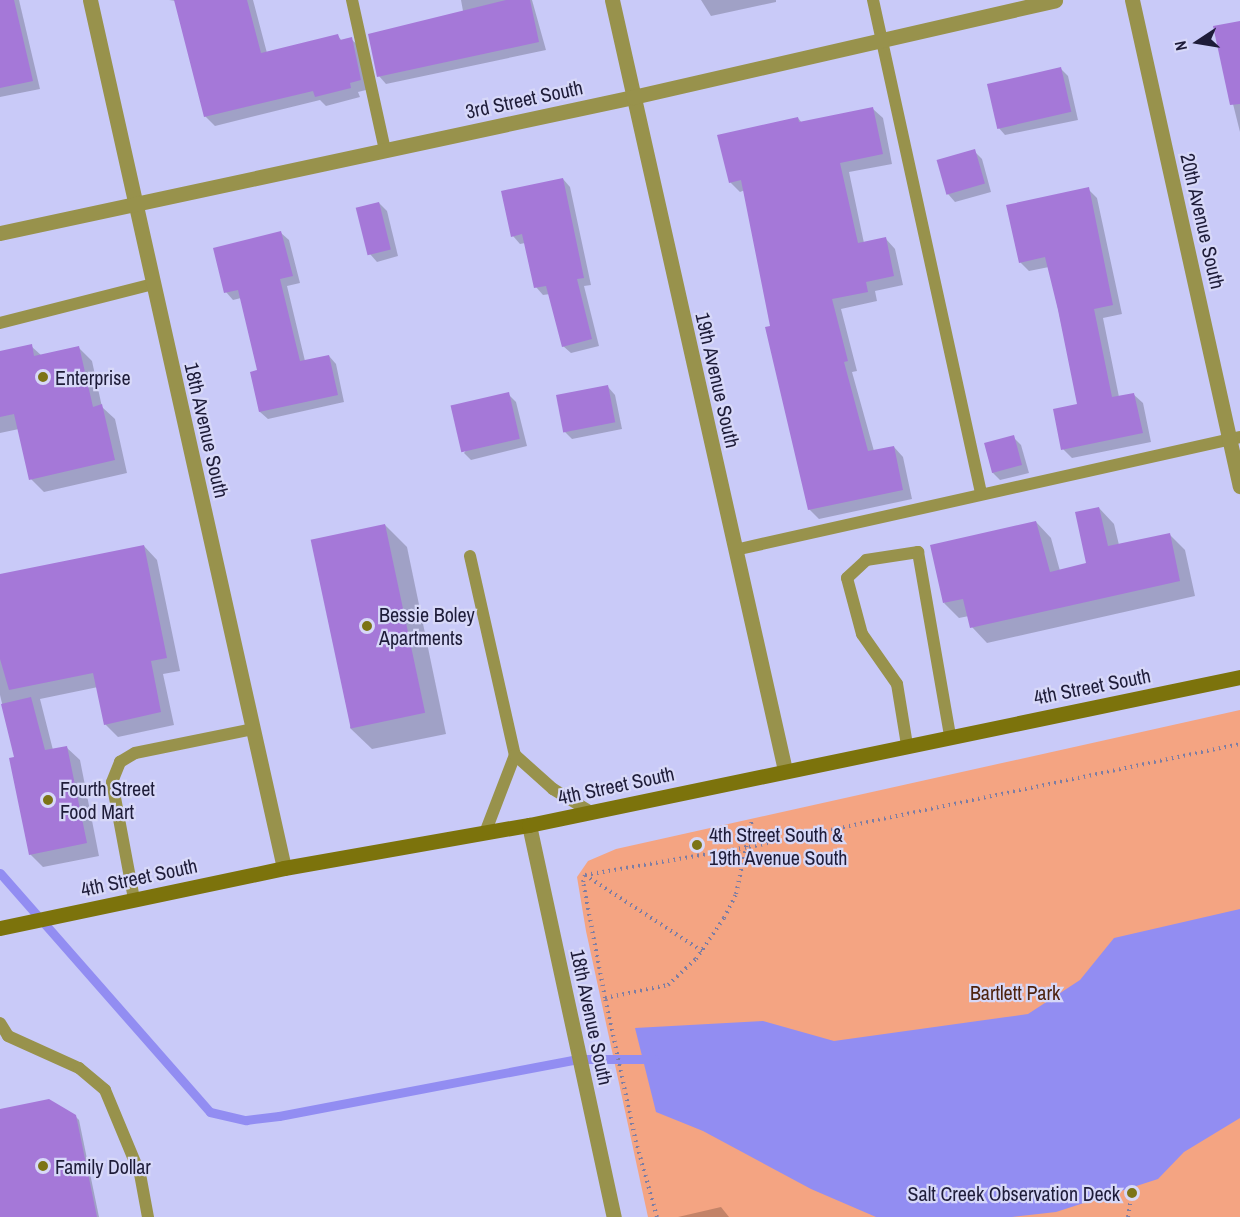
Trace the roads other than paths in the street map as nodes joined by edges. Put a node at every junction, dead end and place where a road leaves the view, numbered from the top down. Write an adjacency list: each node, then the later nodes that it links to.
1 (90, 0): 10 (street, 18th Avenue South)
2 (352, 0): 9 (lane)
3 (612, 0): 8 (street, 19th Avenue South)
4 (873, 0): 7 (lane)
5 (1055, 0): 7 (street, 3rd Street South)
6 (1132, 0): 14 (street, 20th Avenue South)
7 (883, 41): 8 (street, 3rd Street South); 16 (lane)
8 (633, 97): 9 (street, 3rd Street South); 17 (street, 19th Avenue South)
9 (385, 150): 10 (street, 3rd Street South)
10 (134, 203): 11 (street, 3rd Street South); 12 (street, 18th Avenue South)
11 (0, 233)
12 (153, 284): 13 (lane); 20 (street, 18th Avenue South)
13 (0, 323)
14 (1235, 438): 15 (street, 20th Avenue South); 16 (lane)
15 (1240, 486)
16 (981, 493): 17 (lane)
17 (735, 550): 24 (street, 19th Avenue South)
18 (470, 556): 23 (lane)
19 (1240, 677): 21 (main road, 4th Street South)
20 (253, 729): 28 (street, 18th Avenue South); 29 (lane)
21 (950, 736): 22 (main road, 4th Street South); 22 (lane)
22 (907, 745): 24 (main road, 4th Street South)
23 (515, 754): 25 (lane); 27 (lane)
24 (785, 770): 25 (main road, 4th Street South)
25 (591, 812): 26 (main road, 4th Street South)
26 (529, 825): 27 (main road, 4th Street South); 33 (street, 18th Avenue South)
27 (485, 833): 28 (main road, 4th Street South)
28 (284, 868): 29 (main road, 4th Street South)
29 (134, 899): 30 (main road, 4th Street South)
30 (0, 928)
31 (0, 1023): 32 (lane)
32 (148, 1217)
33 (614, 1217)

